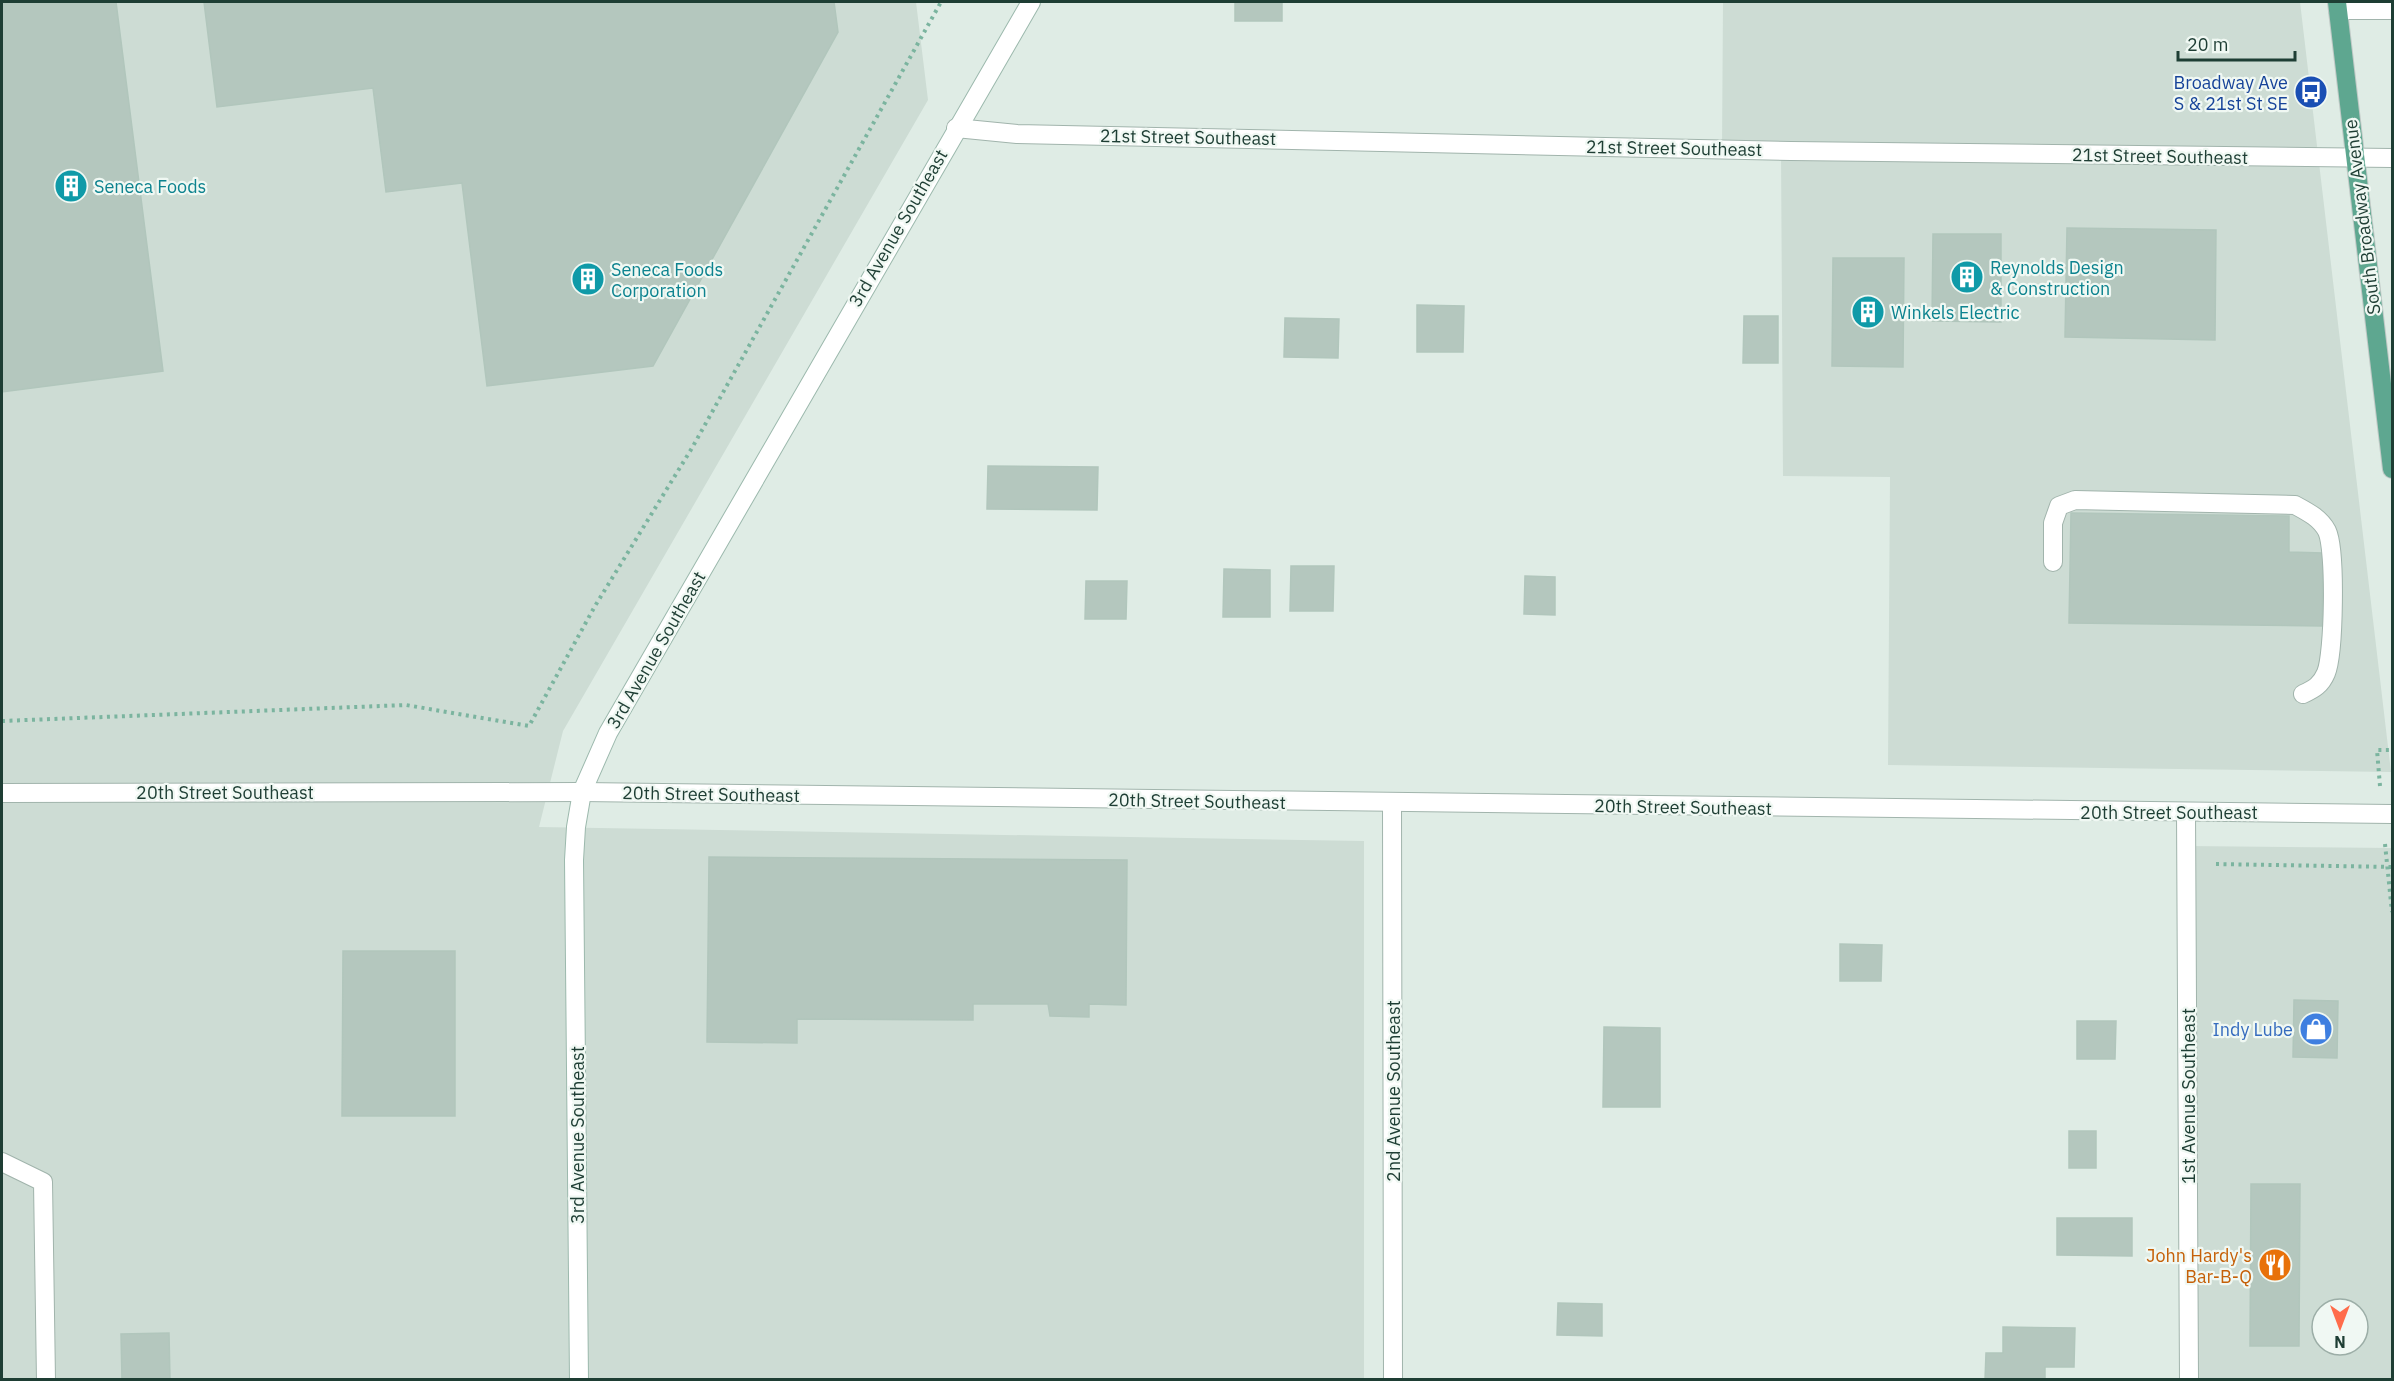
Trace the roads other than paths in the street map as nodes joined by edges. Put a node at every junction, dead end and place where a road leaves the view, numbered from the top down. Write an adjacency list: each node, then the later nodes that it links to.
1 (1031, 2): 4 (street, 3rd Avenue Southeast)
2 (2338, 6): 3 (street); 5 (main road, South Broadway Avenue)
3 (2392, 10)
4 (956, 128): 5 (street, 21st Street Southeast); 10 (street, 3rd Avenue Southeast)
5 (2355, 158): 6 (street, 21st Street Southeast); 7 (main road, South Broadway Avenue)
6 (2392, 158)
7 (2392, 469)
8 (2054, 562): 9 (street)
9 (2303, 694)
10 (582, 792): 11 (street, 20th Street Southeast); 12 (street, 20th Street Southeast); 17 (street, 3rd Avenue Southeast)
11 (2, 793)
12 (1392, 803): 13 (street, 20th Street Southeast); 18 (street, 2nd Avenue Southeast)
13 (2186, 812): 14 (street, 20th Street Southeast); 19 (street, 1st Avenue Southeast)
14 (2392, 814)
15 (2, 1162): 16 (street)
16 (46, 1380)
17 (579, 1380)
18 (1394, 1380)
19 (2189, 1380)

